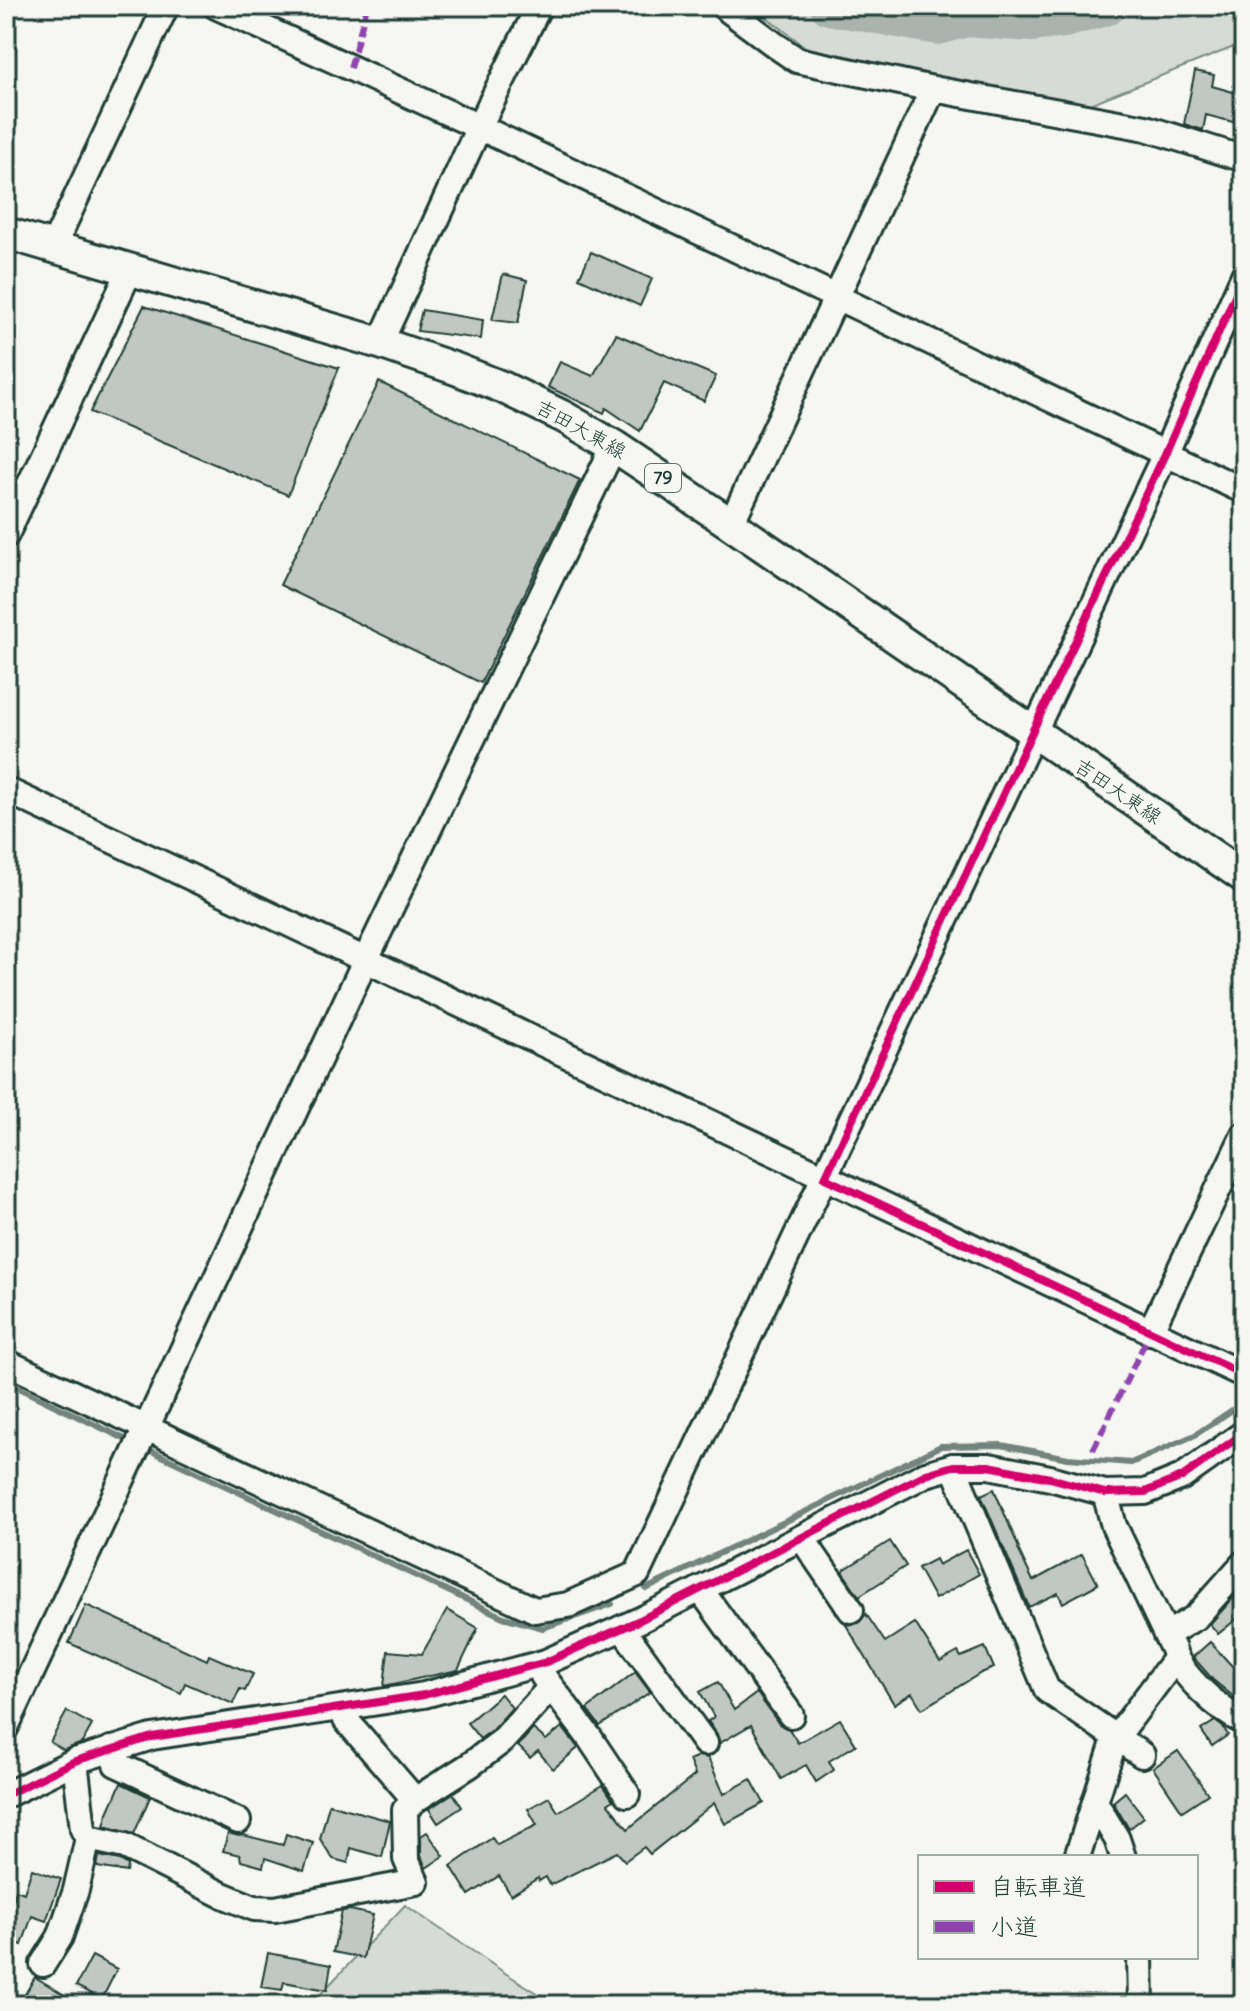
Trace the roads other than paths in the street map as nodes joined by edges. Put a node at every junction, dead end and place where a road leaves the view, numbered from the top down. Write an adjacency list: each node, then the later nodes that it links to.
1 (166, 6): 9 (street)
2 (216, 6): 6 (street)
3 (539, 6): 6 (street)
4 (723, 6): 5 (street)
5 (933, 89): 7 (street); 12 (street)
6 (479, 127): 12 (street); 13 (street)
7 (1244, 159)
8 (6, 233): 9 (main road, 吉田大東線 / 79)
9 (53, 247): 10 (main road, 吉田大東線 / 79)
10 (130, 270): 13 (main road, 吉田大東線 / 79); 18 (street)
11 (1244, 275): 15 (street)
12 (837, 298): 15 (street); 17 (street)
13 (380, 343): 14 (main road, 吉田大東線 / 79)
14 (614, 446): 17 (main road, 吉田大東線 / 79); 22 (street)
15 (1165, 454): 16 (street); 19 (street)
16 (1244, 491)
17 (731, 524): 19 (main road, 吉田大東線 / 79)
18 (6, 535)
19 (1032, 732): 21 (main road, 吉田大東線 / 79); 24 (street)
20 (6, 790): 22 (street)
21 (1244, 877)
22 (365, 961): 24 (street); 28 (street)
23 (1244, 1135): 25 (street)
24 (825, 1178): 25 (street); 34 (street)
25 (1150, 1332): 27 (street)
26 (6, 1362): 28 (street)
27 (1244, 1375)
28 (140, 1439): 34 (street); 45 (street)
29 (1238, 1447): 31 (street)
30 (953, 1466): 31 (street); 32 (street); 46 (street)
31 (1105, 1493): 38 (street)
32 (802, 1538): 35 (street); 36 (street)
33 (1244, 1563): 38 (street)
34 (623, 1580): 37 (street)
35 (700, 1589): 37 (street); 43 (street)
36 (851, 1610)
37 (631, 1624): 40 (street); 47 (street)
38 (1166, 1635): 39 (street)
39 (1175, 1659): 44 (street); 46 (street)
40 (537, 1665): 41 (street); 42 (street)
41 (550, 1688): 51 (street); 53 (street)
42 (342, 1708): 48 (street); 53 (street)
43 (791, 1715)
44 (1244, 1722)
45 (6, 1727)
46 (1116, 1736): 49 (street); 54 (street)
47 (705, 1743)
48 (111, 1749): 50 (street); 55 (street)
49 (1142, 1755)
50 (75, 1761): 52 (street); 56 (street)
51 (627, 1794)
52 (6, 1795)
53 (415, 1800): 56 (street)
54 (1095, 1802): 57 (street); 58 (street)
55 (238, 1821)
56 (88, 1838): 60 (street)
57 (1078, 1855)
58 (1122, 1855)
59 (1140, 1959): 61 (street)
60 (43, 1964)
61 (1141, 2005)

